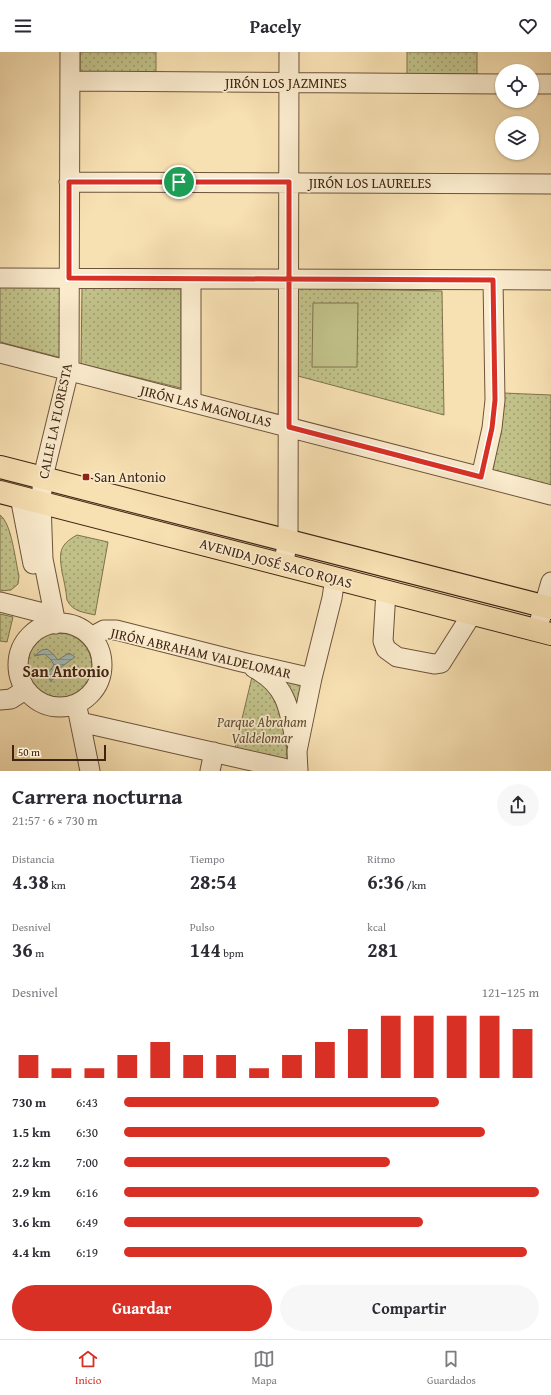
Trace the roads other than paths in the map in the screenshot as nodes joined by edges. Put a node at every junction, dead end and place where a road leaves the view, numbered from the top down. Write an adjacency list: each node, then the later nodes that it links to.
1 (70, 52): 3 (street, CALLE LA FLORESTA)
2 (289, 52): 4 (street)
3 (70, 81): 4 (street, JIRÓN LOS JAZMINES); 8 (street, CALLE LA FLORESTA)
4 (289, 83): 5 (street, JIRÓN LOS JAZMINES); 9 (street)
5 (495, 84)
6 (539, 84): 7 (street)
7 (551, 84)
8 (69, 182): 9 (street, JIRÓN LOS LAURELES); 12 (street, CALLE LA FLORESTA)
9 (289, 182): 10 (street, JIRÓN LOS LAURELES); 14 (street)
10 (551, 184)
11 (0, 278): 12 (street)
12 (69, 278): 13 (street); 18 (street, CALLE LA FLORESTA)
13 (191, 279): 14 (street); 19 (street)
14 (289, 279): 15 (street); 20 (street)
15 (493, 280): 16 (street); 23 (street)
16 (551, 280)
17 (0, 353): 18 (street, JIRÓN LAS MAGNOLIAS)
18 (69, 370): 19 (street, JIRÓN LAS MAGNOLIAS); 22 (street, CALLE LA FLORESTA)
19 (191, 402): 20 (street, JIRÓN LAS MAGNOLIAS)
20 (289, 427): 23 (street, JIRÓN LAS MAGNOLIAS); 26 (street)
21 (0, 467): 22 (main road, AVENIDA JOSÉ SACO ROJAS)
22 (43, 477): 25 (street, CALLE LA FLORESTA); 26 (main road, AVENIDA JOSÉ SACO ROJAS)
23 (481, 477): 24 (street, JIRÓN LAS MAGNOLIAS)
24 (551, 495)
25 (20, 497): 27 (main road, AVENIDA JOSÉ SACO ROJAS); 34 (street, CALLE LA FLORESTA)
26 (288, 541): 27 (street); 32 (main road, AVENIDA JOSÉ SACO ROJAS)
27 (283, 565): 28 (main road, AVENIDA JOSÉ SACO ROJAS)
28 (335, 578): 30 (main road, AVENIDA JOSÉ SACO ROJAS); 38 (street)
29 (551, 582): 32 (street)
30 (386, 591): 33 (main road, AVENIDA JOSÉ SACO ROJAS); 33 (street)
31 (0, 602): 34 (street)
32 (548, 607): 35 (street)
33 (472, 614): 35 (main road, AVENIDA JOSÉ SACO ROJAS)
34 (48, 621): 36 (street); 39 (street)
35 (544, 632)
36 (91, 637): 37 (street, JIRÓN ABRAHAM VALDELOMAR); 41 (street)
37 (242, 662): 38 (street, JIRÓN ABRAHAM VALDELOMAR); 43 (street)
38 (312, 678): 43 (street)
39 (25, 690): 40 (street); 41 (street)
40 (0, 700)
41 (72, 705): 42 (street); 45 (street)
42 (80, 722): 44 (street); 46 (street)
43 (297, 751): 48 (street)
44 (214, 752): 47 (street); 48 (street)
45 (79, 771)
46 (90, 771)
47 (210, 771)
48 (297, 771)

